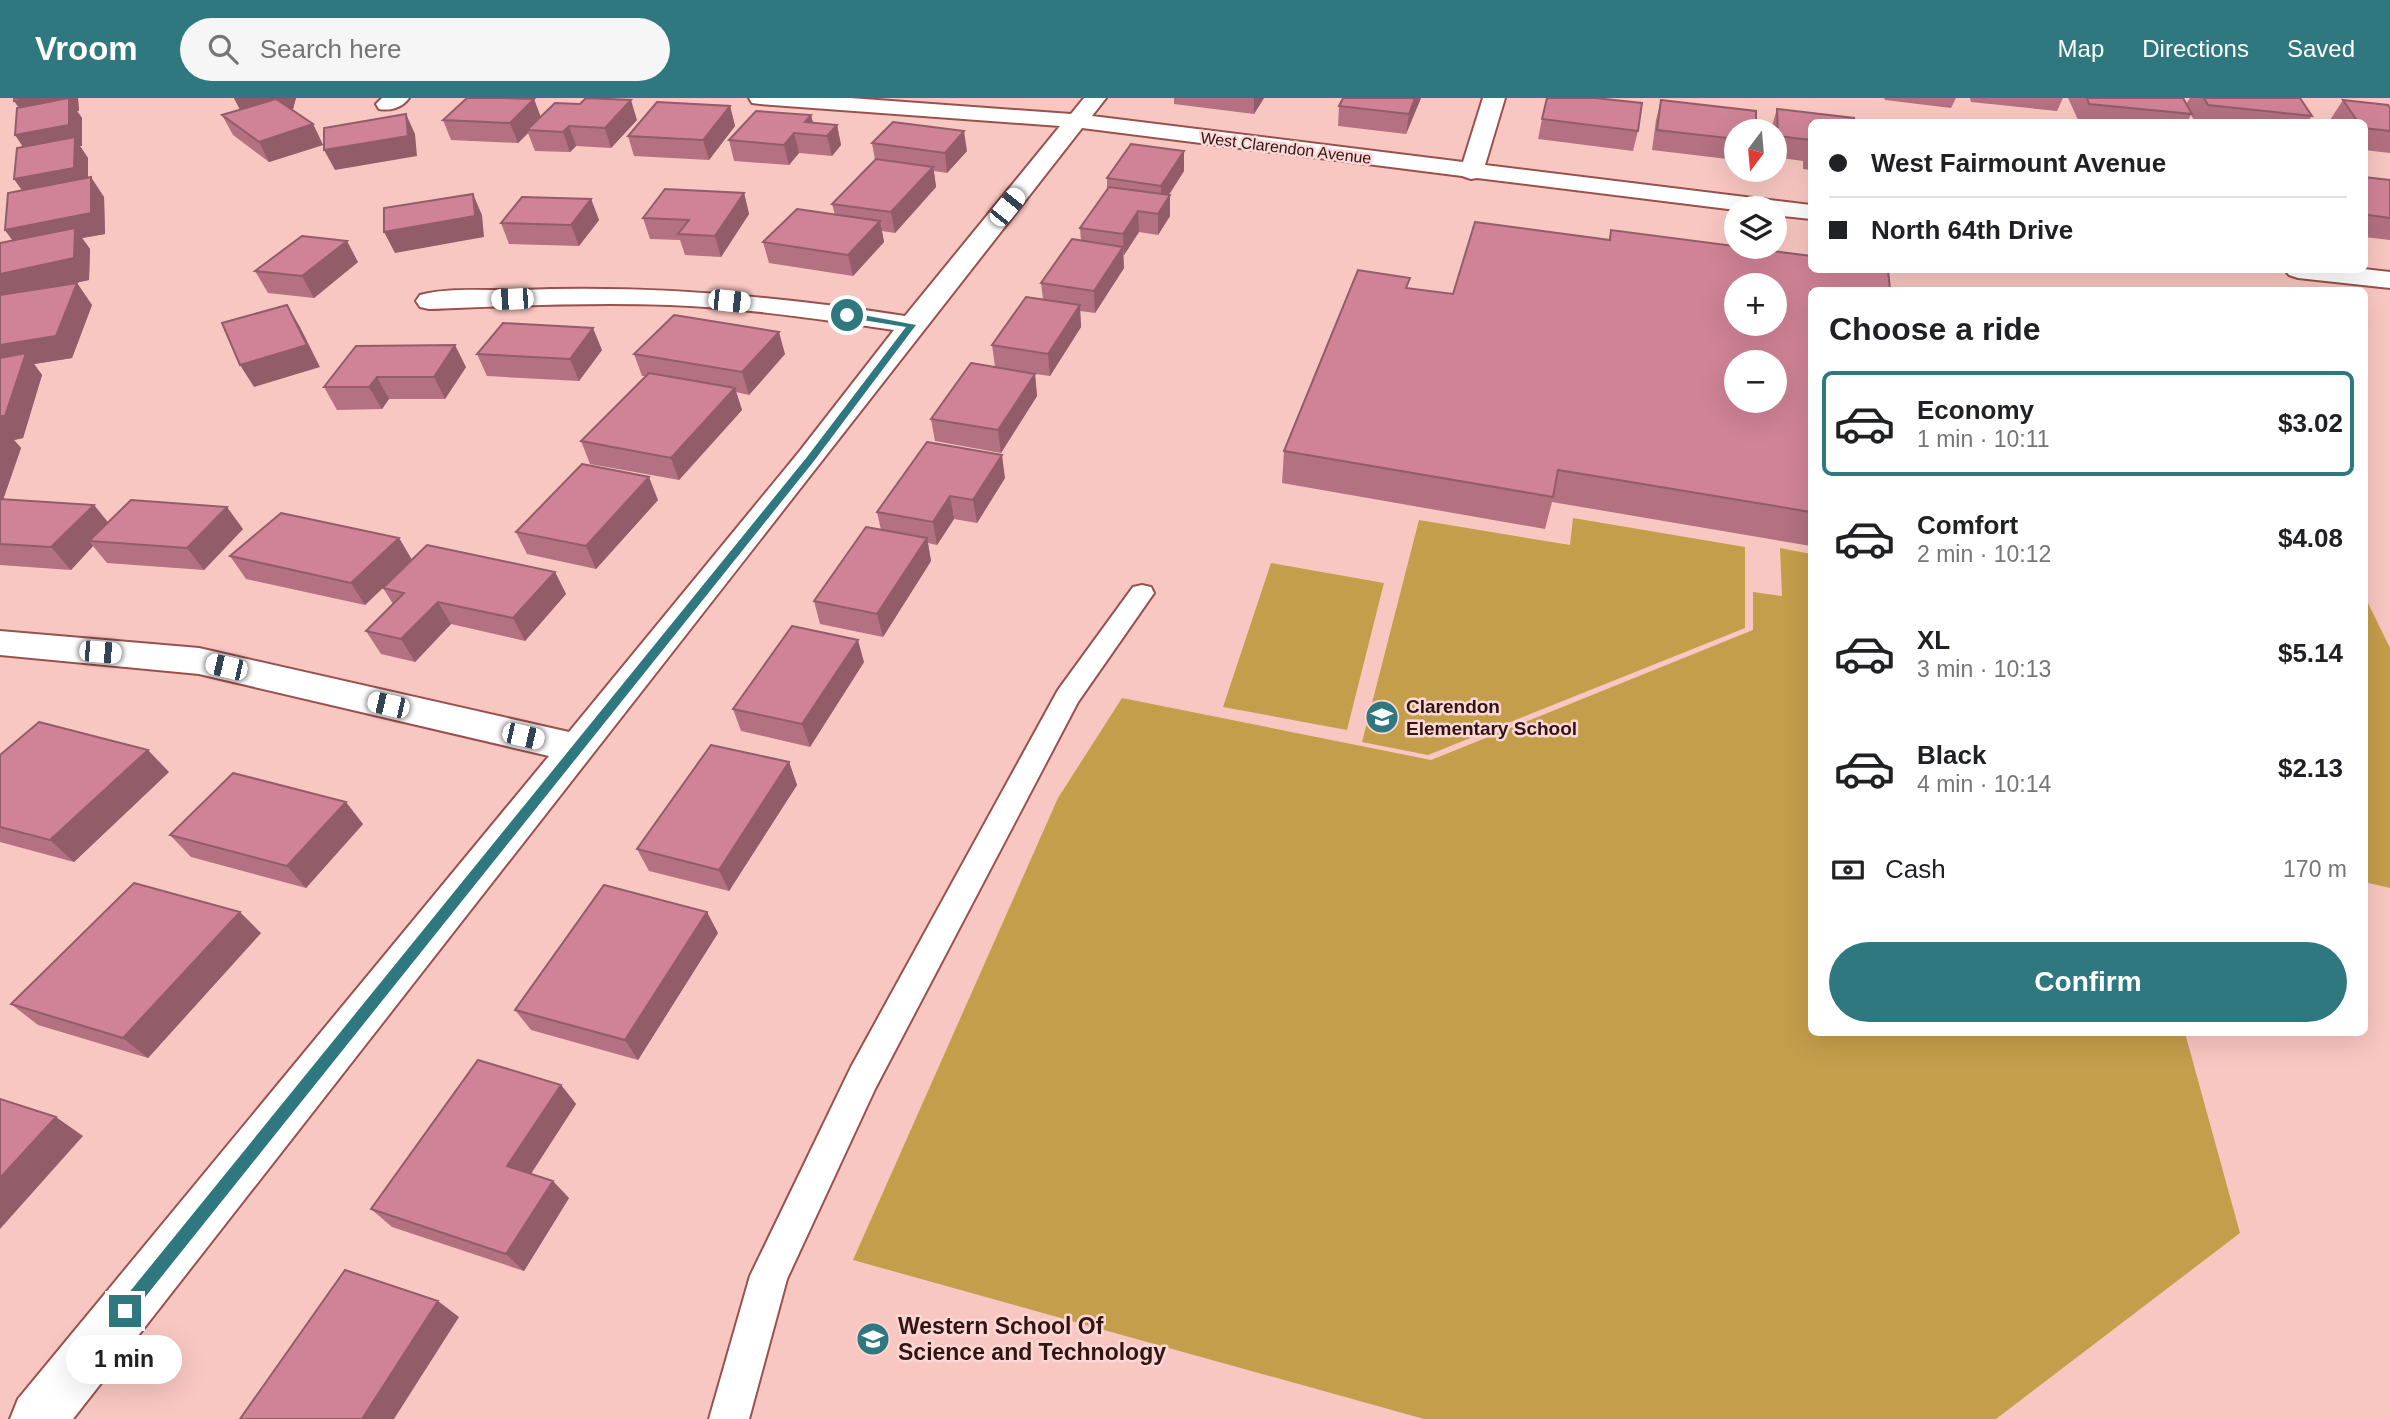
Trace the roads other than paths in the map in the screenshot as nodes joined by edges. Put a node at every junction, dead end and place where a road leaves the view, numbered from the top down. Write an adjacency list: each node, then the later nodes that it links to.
1 (760, 98): 3 (street, West Clarendon Avenue)
2 (1494, 98): 4 (street)
3 (1086, 109): 4 (street, West Clarendon Avenue); 9 (street)
4 (1471, 172): 5 (street, West Clarendon Avenue)
5 (1808, 212)
6 (2326, 273): 7 (street)
7 (2390, 280)
8 (429, 301): 9 (street)
9 (912, 325): 12 (street)
10 (1142, 593): 14 (lane)
11 (0, 643): 12 (street)
12 (577, 748): 13 (street)
13 (38, 1419)
14 (729, 1419)

